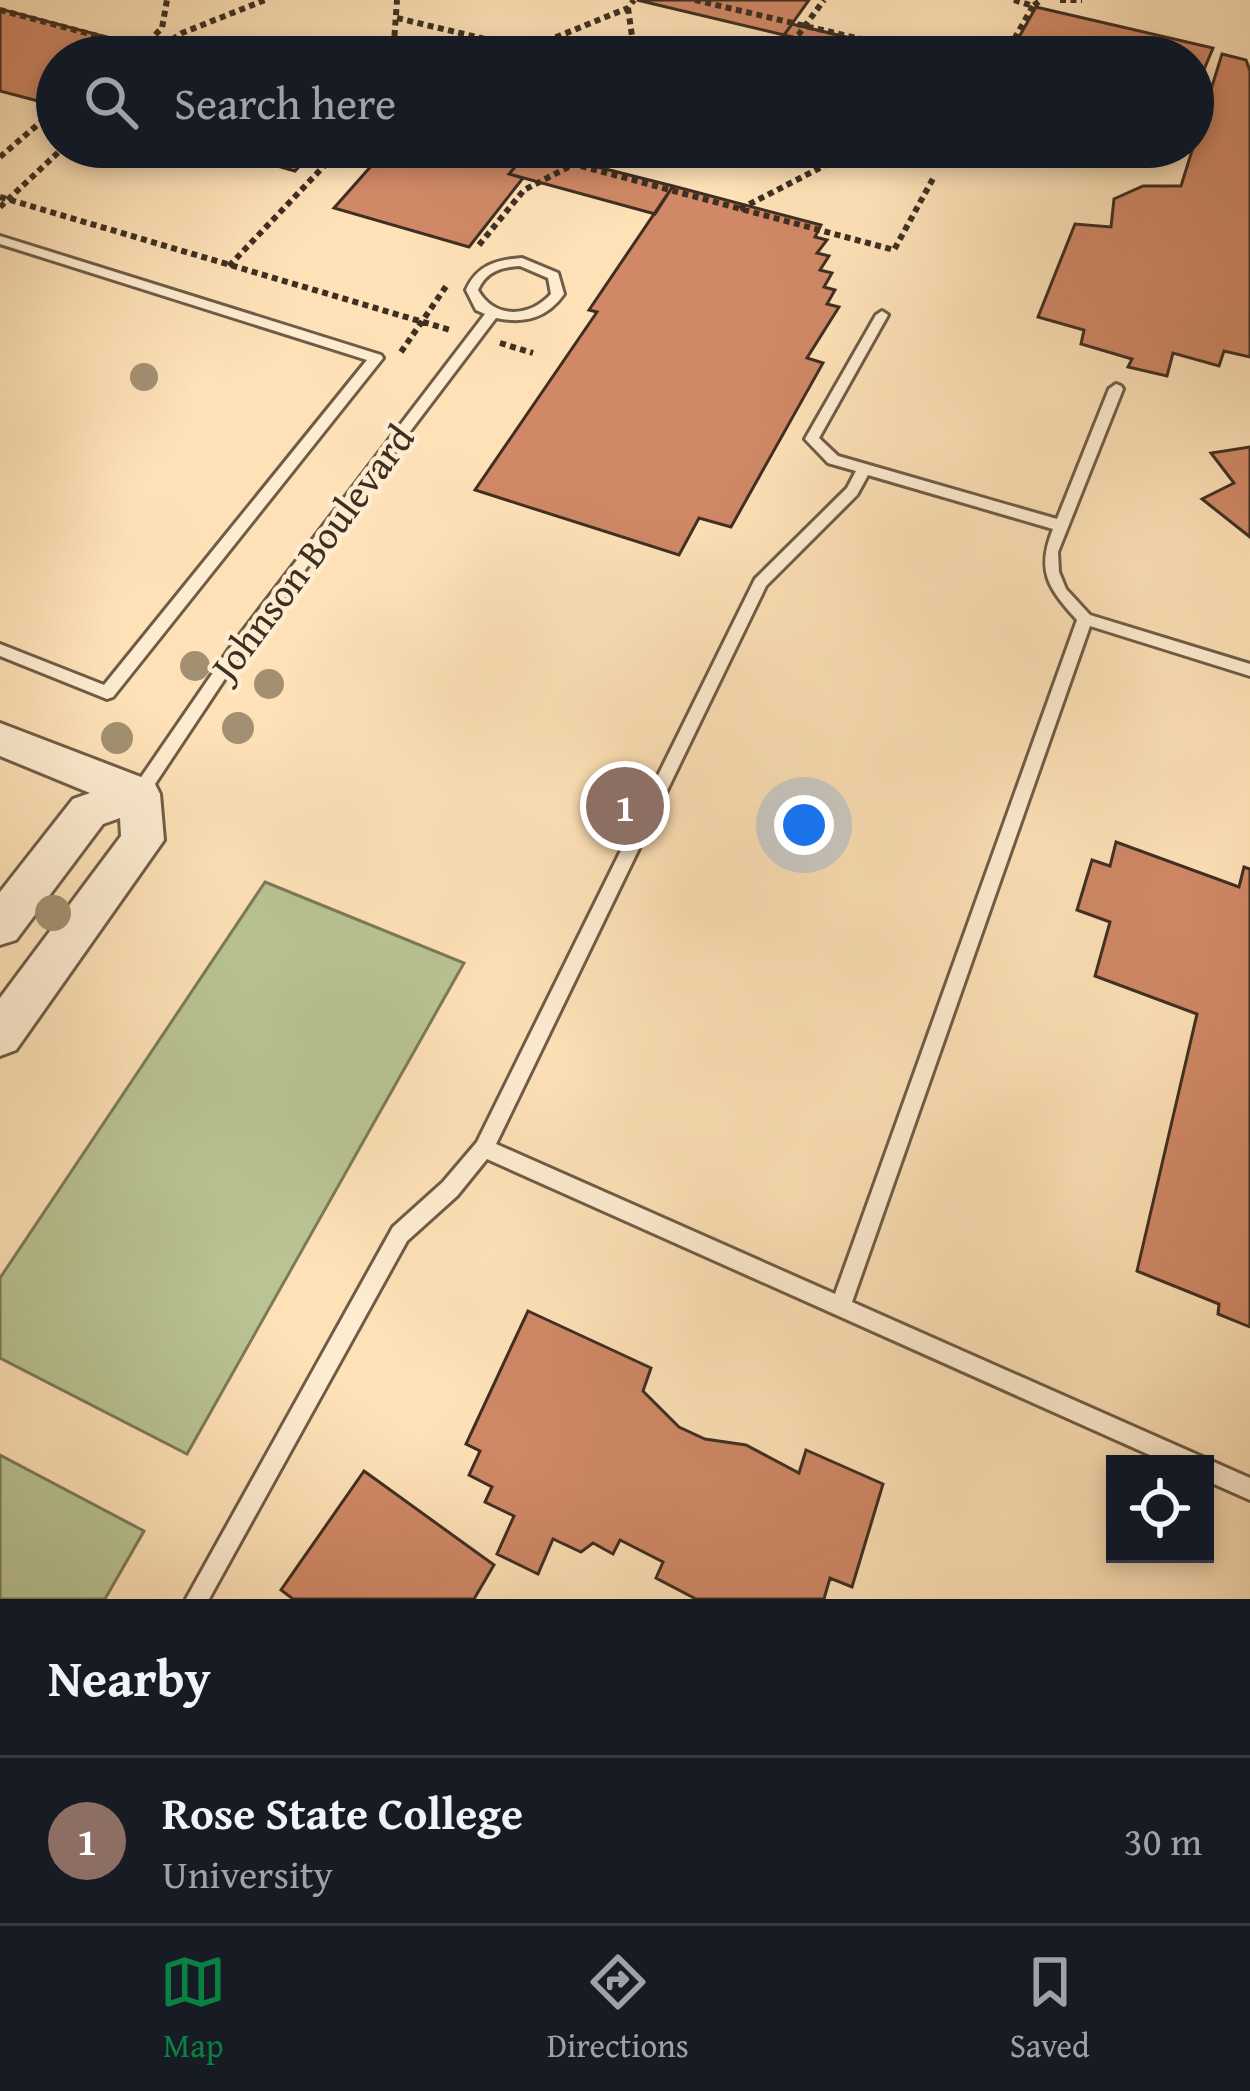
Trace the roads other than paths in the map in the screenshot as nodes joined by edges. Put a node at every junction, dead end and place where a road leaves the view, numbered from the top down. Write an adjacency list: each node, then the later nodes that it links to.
1 (0, 240): 8 (lane)
2 (492, 314): 2 (lane); 11 (lane, Johnson Boulevard)
3 (882, 315): 5 (lane)
4 (1116, 389): 6 (lane)
5 (864, 470): 6 (lane); 14 (lane)
6 (1062, 526): 7 (lane)
7 (1085, 619): 9 (lane); 15 (lane)
8 (0, 650)
9 (1250, 670)
10 (0, 740): 11 (street)
11 (139, 794): 12 (street); 13 (street, Johnson Boulevard)
12 (0, 926)
13 (0, 1035)
14 (484, 1148): 15 (lane); 19 (lane)
15 (841, 1308): 16 (lane)
16 (1174, 1455)
17 (1214, 1473): 18 (lane)
18 (1250, 1489)
19 (197, 1599)

